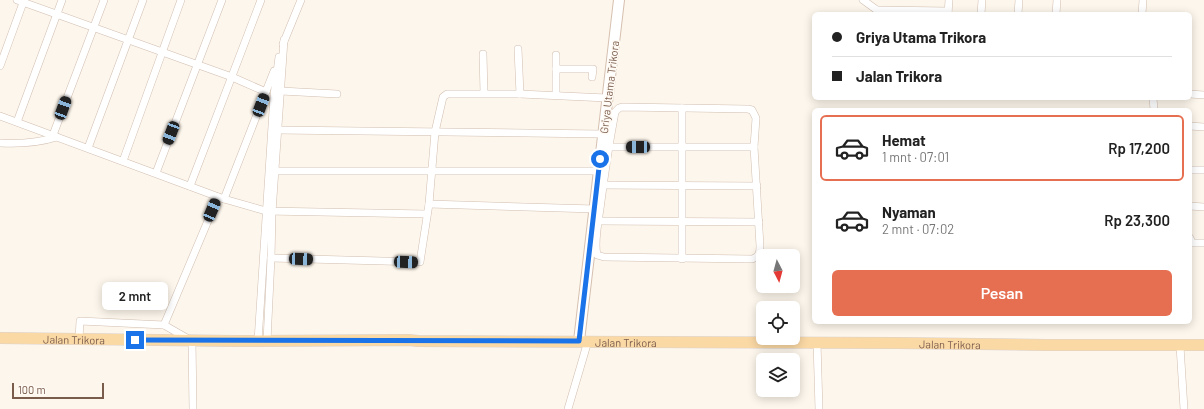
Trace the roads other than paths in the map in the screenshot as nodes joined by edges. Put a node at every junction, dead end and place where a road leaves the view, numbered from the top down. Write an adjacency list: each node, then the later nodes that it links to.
1 (62, 0): 22 (street)
2 (104, 0): 23 (street)
3 (143, 0): 24 (street)
4 (181, 0): 27 (street)
5 (222, 0): 31 (street)
6 (261, 0): 34 (street)
7 (301, 0): 25 (street)
8 (619, 0): 44 (street, Griya Utama Trikora)
9 (863, 0): 16 (street)
10 (949, 0): 17 (street)
11 (982, 0): 18 (street)
12 (1019, 0): 19 (street)
13 (1057, 0): 20 (street)
14 (1143, 0): 21 (street)
15 (22, 1): 22 (street); 32 (street)
16 (880, 12)
17 (948, 12)
18 (981, 12)
19 (1018, 12)
20 (1056, 12)
21 (1142, 12)
22 (57, 14): 23 (street); 47 (street)
23 (93, 27): 24 (street); 53 (street)
24 (128, 40): 27 (street); 58 (street)
25 (284, 40): 30 (street); 36 (street)
26 (518, 49): 40 (street)
27 (162, 52): 31 (street); 59 (street)
28 (483, 54): 38 (street)
29 (556, 55): 33 (street)
30 (278, 57): 37 (street); 75 (street)
31 (196, 65): 34 (street); 65 (street)
32 (0, 66)
33 (556, 69): 35 (street); 42 (street)
34 (232, 77): 37 (street); 68 (street)
35 (592, 77)
36 (281, 91): 39 (street); 50 (street)
37 (266, 92): 70 (street)
38 (484, 93): 40 (street); 51 (street)
39 (337, 94)
40 (520, 94): 42 (street)
41 (1192, 94): 43 (street)
42 (556, 95): 44 (street)
43 (1204, 95)
44 (607, 98): 52 (street, Griya Utama Trikora)
45 (682, 108): 55 (street); 56 (street); 57 (street)
46 (0, 116): 47 (street)
47 (17, 122): 53 (street)
48 (1192, 126): 49 (street)
49 (1204, 126)
50 (277, 130): 51 (street); 63 (street)
51 (435, 132): 52 (street); 60 (street)
52 (602, 134): 64 (street, Griya Utama Trikora)
53 (55, 136): 54 (street); 58 (street)
54 (0, 143)
55 (608, 147): 56 (street); 66 (street)
56 (682, 147): 57 (street); 67 (street)
57 (754, 147): 69 (street)
58 (88, 148): 59 (street)
59 (123, 161): 65 (street)
60 (431, 170): 63 (street); 64 (street); 71 (street)
61 (1192, 170): 62 (street)
62 (1204, 170)
63 (274, 171): 75 (street)
64 (599, 171): 66 (street, Griya Utama Trikora)
65 (156, 173): 68 (street)
66 (600, 185): 67 (street); 74 (street, Griya Utama Trikora); 77 (street)
67 (682, 185): 69 (street); 78 (street)
68 (190, 186): 70 (street)
69 (756, 186): 79 (street)
70 (221, 198): 75 (street); 84 (street)
71 (428, 204): 74 (street); 76 (street)
72 (1192, 206): 73 (street)
73 (1204, 207)
74 (595, 209): 89 (street, Griya Utama Trikora)
75 (269, 211): 76 (street); 82 (street); 88 (street)
76 (428, 214): 82 (street)
77 (599, 221): 78 (street); 83 (street)
78 (682, 222): 79 (street); 83 (street)
79 (759, 222): 83 (street)
80 (1192, 243): 81 (street)
81 (1204, 244)
82 (271, 258): 88 (street)
83 (682, 259)
84 (164, 325): 86 (street); 87 (street)
85 (0, 338): 86 (main road, Jalan Trikora)
86 (79, 339): 87 (main road, Jalan Trikora)
87 (192, 341): 88 (main road, Jalan Trikora); 93 (street)
88 (262, 341): 89 (main road, Jalan Trikora)
89 (584, 341): 90 (main road, Jalan Trikora); 94 (street)
90 (817, 342): 92 (main road, Jalan Trikora); 95 (street)
91 (1204, 345): 92 (main road, Jalan Trikora)
92 (1180, 346): 96 (street)
93 (193, 409)
94 (568, 409)
95 (819, 409)
96 (1184, 409)

